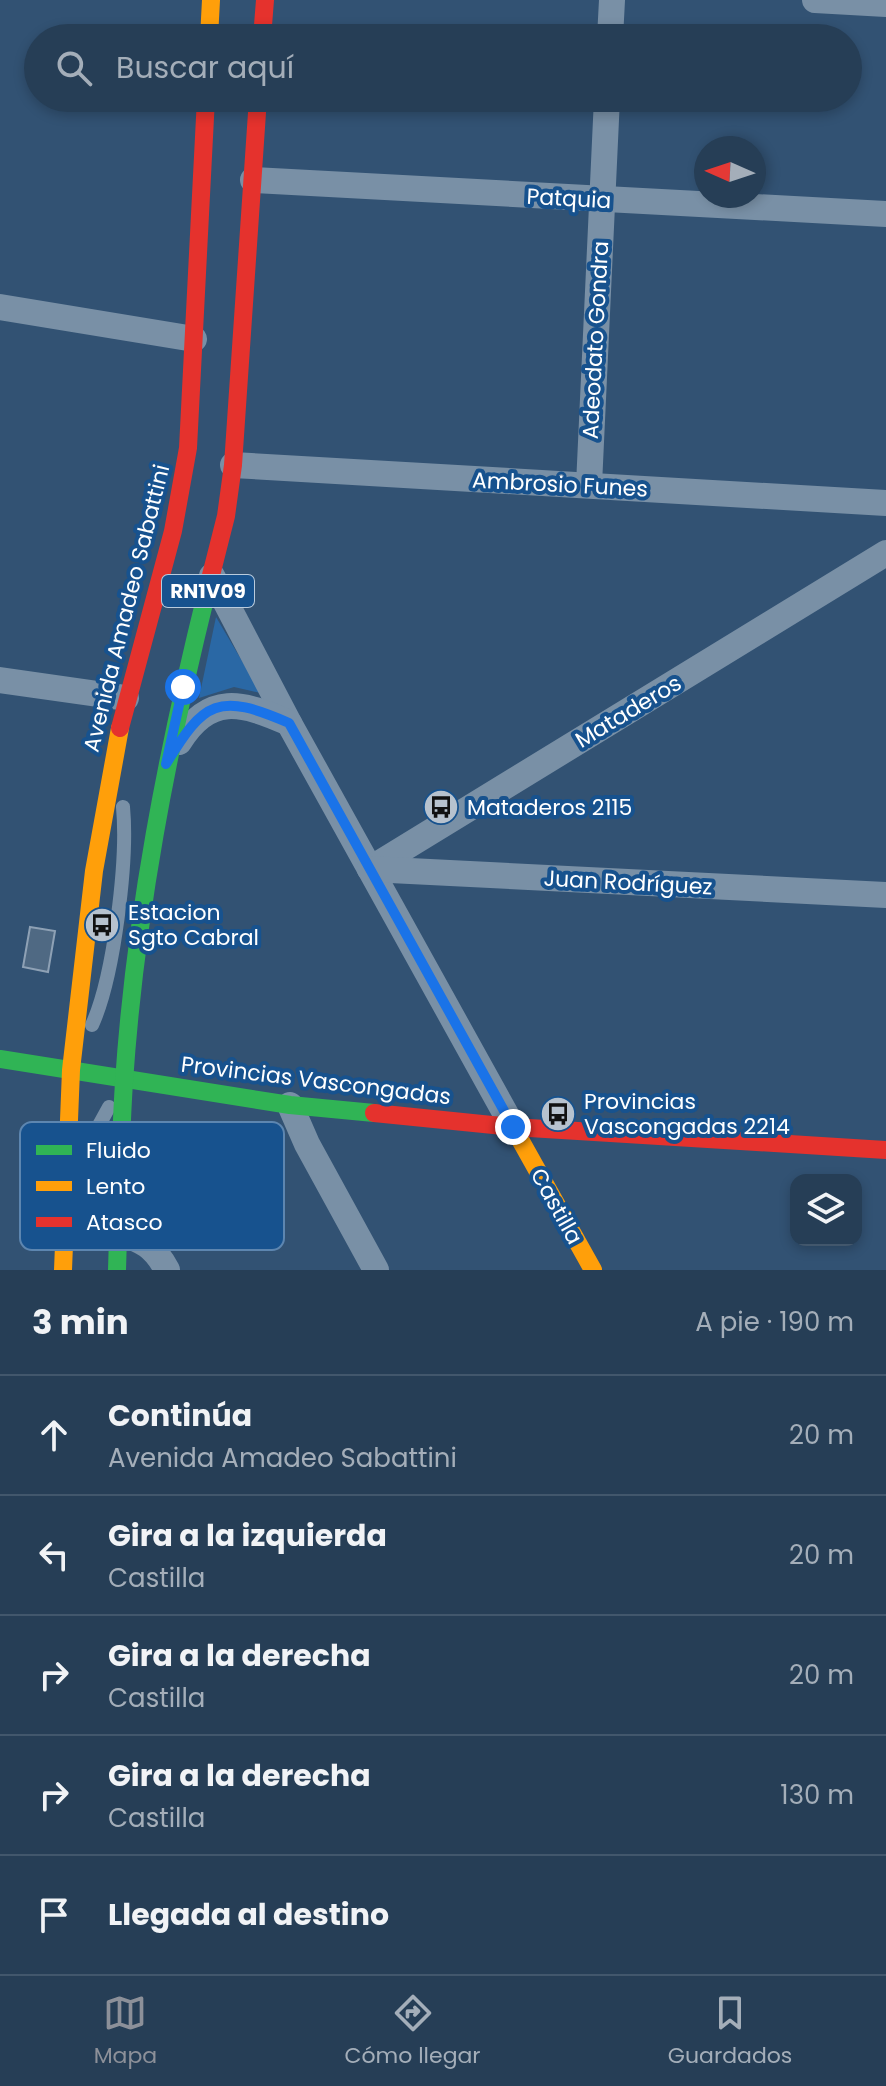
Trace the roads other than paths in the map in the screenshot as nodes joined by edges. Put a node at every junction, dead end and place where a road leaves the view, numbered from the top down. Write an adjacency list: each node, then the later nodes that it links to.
1 (211, 0): 6 (main road)
2 (265, 0): 7 (main road)
3 (612, 0): 8 (street)
4 (815, 0): 5 (street)
5 (886, 4)
6 (210, 24)
7 (263, 24)
8 (611, 24)
9 (205, 112): 16 (main road, Avenida Amadeo Sabattini / RN1V09)
10 (257, 112): 12 (main road, RN1V09)
11 (606, 112): 13 (street, Adeodato Gondra)
12 (253, 180): 13 (street, Patquia); 17 (main road, RN1V09)
13 (602, 200): 14 (street, Patquia); 18 (street, Adeodato Gondra)
14 (886, 214)
15 (0, 307): 16 (street)
16 (194, 339): 23 (main road, Avenida Amadeo Sabattini / RN1V09)
17 (233, 465): 18 (street, Ambrosio Funes); 21 (main road, RN1V09)
18 (589, 485): 19 (street, Ambrosio Funes)
19 (886, 503)
20 (886, 553): 27 (street, Mataderos)
21 (212, 576): 24 (street, Castilla); 26 (main road, RN1V09)
22 (0, 680): 23 (street)
23 (126, 698): 25 (main road, Avenida Amadeo Sabattini / RN1V09)
24 (289, 723): 26 (street); 27 (street, Castilla)
25 (116, 747): 30 (main road, Avenida Amadeo Sabattini / RN1V09); 30 (lane)
26 (166, 764): 31 (main road, RN1V09)
27 (370, 869): 28 (street, Juan Rodríguez); 36 (street, Castilla)
28 (886, 895)
29 (0, 1059): 30 (main road, Provincias Vascongadas)
30 (71, 1070): 31 (main road, Provincias Vascongadas); 33 (main road, Avenida Amadeo Sabattini / RN1V09)
31 (124, 1080): 32 (main road, Provincias Vascongadas); 34 (lane); 35 (main road, RN1V09)
32 (290, 1105): 36 (main road, Provincias Vascongadas); 44 (street)
33 (69, 1122)
34 (101, 1122)
35 (122, 1122)
36 (513, 1127): 37 (main road, Provincias Vascongadas); 45 (main road, Castilla)
37 (886, 1150)
38 (64, 1250): 41 (main road, Avenida Amadeo Sabattini / RN1V09)
39 (118, 1250): 42 (main road, RN1V09)
40 (155, 1250): 43 (street)
41 (63, 1270)
42 (117, 1270)
43 (167, 1270)
44 (376, 1270)
45 (593, 1270)

